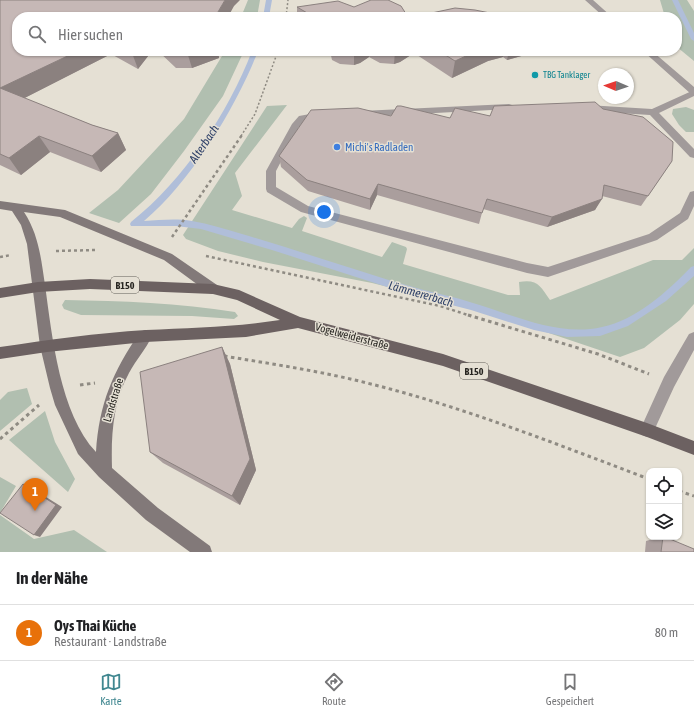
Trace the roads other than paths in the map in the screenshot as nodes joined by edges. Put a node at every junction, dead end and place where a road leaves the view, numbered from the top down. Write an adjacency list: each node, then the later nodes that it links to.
1 (589, 0): 2 (street)
2 (602, 12)
3 (653, 56): 4 (street)
4 (694, 93): 7 (street)
5 (520, 107): 8 (street)
6 (573, 107): 7 (street)
7 (653, 112): 10 (street)
8 (351, 114)
9 (335, 115): 11 (street)
10 (694, 155)
11 (694, 195)
12 (0, 204): 13 (street)
13 (14, 206): 14 (street); 15 (street)
14 (38, 287): 15 (main road, Vogelweiderstraße / B150); 16 (main road, Vogelweiderstraße / B150); 20 (street)
15 (213, 288): 17 (main road, Vogelweiderstraße / B150)
16 (0, 292)
17 (298, 322): 18 (main road, B150); 22 (main road, Vogelweiderstraße / B150)
18 (145, 336): 20 (main road, B150); 24 (street, Landstraße)
19 (694, 338): 22 (street)
20 (47, 346): 21 (main road, B150); 24 (street)
21 (0, 353)
22 (647, 430): 23 (main road, Vogelweiderstraße / B150)
23 (694, 448)
24 (104, 472): 25 (street)
25 (204, 552)

